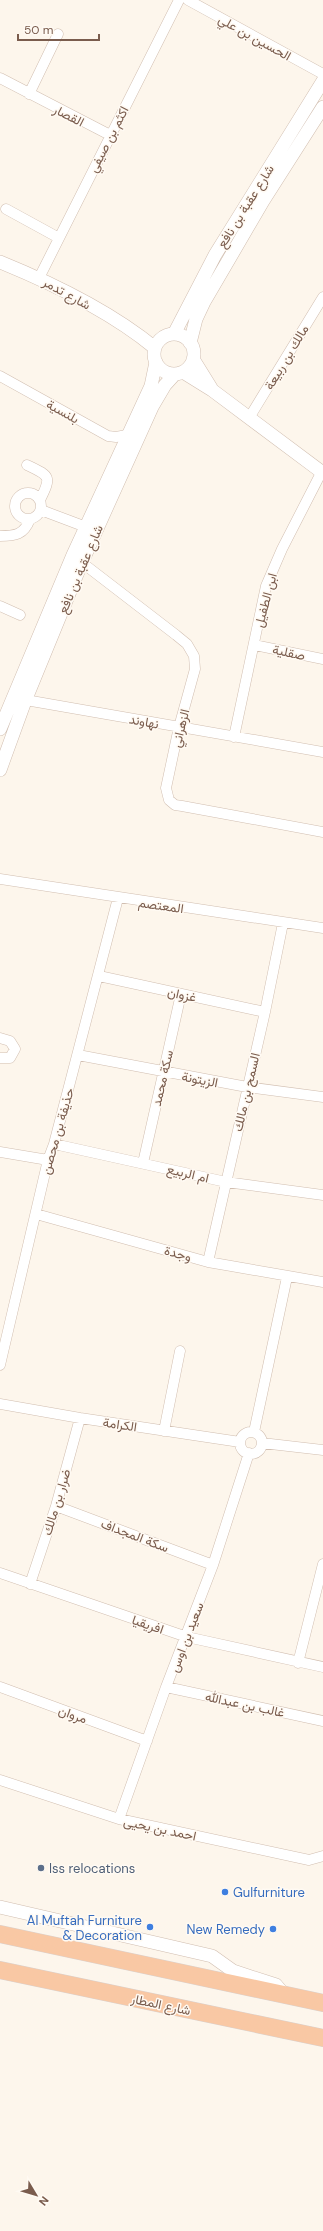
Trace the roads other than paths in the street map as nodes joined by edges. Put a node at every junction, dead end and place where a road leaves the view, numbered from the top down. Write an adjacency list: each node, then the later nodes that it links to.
1 (179, 0): 9 (street, اكثم بن صيفي)
2 (188, 0): 4 (street, الحسين بن علي)
3 (58, 34): 7 (street)
4 (323, 74)
5 (0, 78): 7 (street, القصار)
6 (323, 81): 16 (street, شارع عقبة بن نافع)
7 (29, 94): 9 (street, القصار)
8 (323, 107): 17 (street, شارع عقبة بن نافع)
9 (110, 135): 11 (street, اكثم بن صيفي)
10 (6, 209): 11 (street)
11 (59, 238): 13 (street, اكثم بن صيفي)
12 (0, 262): 13 (street, شارع تدمر)
13 (39, 278): 16 (street, شارع تدمر)
14 (323, 297): 15 (street, مالك بن ربيعة)
15 (320, 308): 23 (street, مالك بن ربيعة)
16 (164, 340): 17 (street); 19 (street)
17 (190, 343): 18 (street)
18 (193, 359): 20 (street); 22 (street)
19 (156, 362): 20 (street); 24 (street, شارع عقبة بن نافع)
20 (179, 373): 22 (street); 31 (street, شارع عقبة بن نافع)
21 (0, 376): 24 (street, بلنسية)
22 (212, 390): 23 (street)
23 (249, 418): 26 (street)
24 (127, 435): 29 (street, شارع عقبة بن نافع)
25 (27, 465): 27 (street)
26 (322, 473): 34 (street, ابن الطفيل)
27 (40, 505): 28 (street); 28 (street); 29 (street)
28 (30, 519): 30 (street)
29 (86, 527): 31 (street, شارع عقبة بن نافع)
30 (0, 536)
31 (78, 559): 36 (street, شارع عقبة بن نافع); 37 (street, شارع عقبة بن نافع); 38 (street, الزهراني)
32 (0, 606): 33 (street)
33 (20, 615)
34 (254, 645): 35 (street, صقلية); 40 (street, ابن الطفيل)
35 (322, 655)
36 (12, 697): 37 (street, نهاوند); 39 (street, شارع عقبة بن نافع)
37 (25, 701): 38 (street, نهاوند); 42 (street, شارع عقبة بن نافع)
38 (179, 727): 40 (street, نهاوند); 43 (street, الزهراني)
39 (0, 729)
40 (234, 736): 41 (street, نهاوند)
41 (323, 752)
42 (1, 765)
43 (323, 832)
44 (0, 879): 45 (street, المعتصم)
45 (118, 898): 46 (street, المعتصم); 48 (street, حذيفة بن محصن)
46 (283, 923): 47 (street, المعتصم); 50 (street, السمح بن مالك)
47 (323, 928)
48 (99, 976): 49 (street, غزوان); 52 (street, حذيفة بن محصن)
49 (181, 994): 50 (street, غزوان); 54 (street, سكة محمد)
50 (265, 1012): 55 (street, السمح بن مالك)
51 (0, 1038): 53 (street)
52 (78, 1055): 54 (street, الزيتونة); 57 (street, حذيفة بن محصن)
53 (0, 1058)
54 (164, 1072): 55 (street, الزيتونة); 60 (street, سكة محمد)
55 (247, 1087): 56 (street, الزيتونة); 61 (street, السمح بن مالك)
56 (323, 1097)
57 (54, 1144): 59 (street, حذيفة بن محصن); 60 (street, ام الربيع)
58 (0, 1152): 59 (street)
59 (48, 1160): 63 (street, حذيفة بن محصن)
60 (143, 1163): 61 (street, ام الربيع)
61 (226, 1182): 62 (street, ام الربيع); 64 (street, السمح بن مالك)
62 (323, 1195)
63 (36, 1214): 64 (street, وجدة); 68 (street, حذيفة بن محصن)
64 (208, 1262): 65 (street, وجدة)
65 (287, 1277): 66 (street, وجدة); 72 (street)
66 (323, 1282)
67 (180, 1351): 71 (street)
68 (0, 1365)
69 (0, 1404): 70 (street, الكرامة)
70 (80, 1418): 71 (street, الكرامة); 77 (street, ضرار بن مالك)
71 (164, 1431): 73 (street, الكرامة)
72 (254, 1432): 73 (street); 74 (street)
73 (240, 1442): 76 (street)
74 (262, 1443): 75 (street); 76 (street)
75 (323, 1450)
76 (249, 1453): 79 (street, سعيد بن اوس)
77 (56, 1506): 79 (street, سكة المجداف); 81 (street, ضرار بن مالك)
78 (323, 1564): 82 (street)
79 (213, 1565): 83 (street, سعيد بن اوس)
80 (0, 1573): 81 (street, افريقيا)
81 (30, 1584): 83 (street, افريقيا)
82 (320, 1587): 84 (street)
83 (187, 1637): 84 (street, افريقيا); 87 (street, سعيد بن اوس)
84 (298, 1663): 85 (street, افريقيا)
85 (323, 1667)
86 (0, 1687): 89 (street, مروان)
87 (166, 1687): 88 (street, غالب بن عبدالله); 89 (street, سعيد بن اوس)
88 (323, 1721)
89 (147, 1740): 91 (street, سعيد بن اوس)
90 (0, 1780): 91 (street, احمد بن يحيى)
91 (119, 1819): 92 (street, احمد بن يحيى)
92 (323, 1856)
93 (0, 1907): 96 (street)
94 (0, 1934): 96 (highway)
95 (0, 1970): 98 (highway, شارع المطار)
96 (284, 1995): 97 (highway)
97 (323, 2003)
98 (299, 2033): 99 (highway); 100 (highway, شارع المطار)
99 (323, 2035)
100 (323, 2038)

